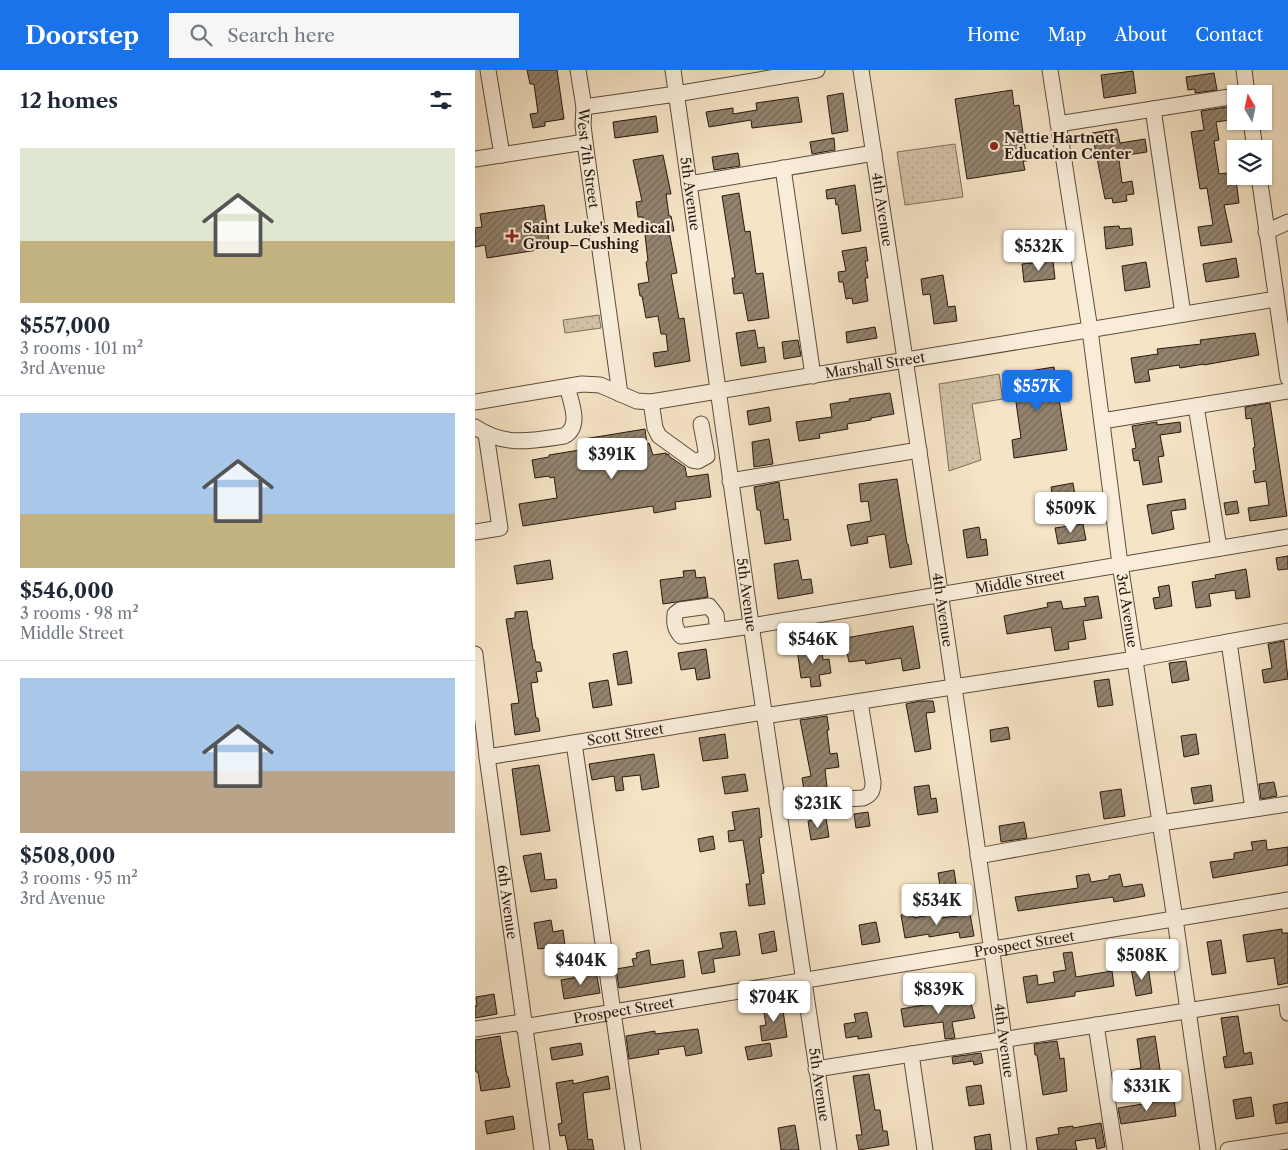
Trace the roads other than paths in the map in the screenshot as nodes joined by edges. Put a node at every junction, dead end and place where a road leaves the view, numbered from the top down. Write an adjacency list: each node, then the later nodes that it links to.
1 (488, 70): 17 (street)
2 (578, 70): 12 (street, West 7th Street)
3 (673, 70): 10 (street, 5th Avenue)
4 (817, 70): 8 (street)
5 (861, 70): 16 (street, 4th Avenue)
6 (1050, 70): 14 (street, 3rd Avenue)
7 (1244, 70): 9 (street)
8 (772, 74): 10 (street)
9 (1246, 85)
10 (676, 94): 12 (street); 20 (street, 5th Avenue)
11 (1227, 97): 13 (street)
12 (584, 107): 15 (street, West 7th Street)
13 (1153, 109): 14 (street); 25 (street)
14 (1058, 124): 26 (street, 3rd Avenue)
15 (585, 142): 17 (street); 34 (street, West 7th Street)
16 (874, 153): 19 (street); 28 (street, 4th Avenue)
17 (502, 155): 18 (street)
18 (475, 160)
19 (783, 168): 20 (street); 29 (street)
20 (689, 184): 32 (street, 5th Avenue)
21 (1260, 185): 23 (street)
22 (1288, 222): 23 (street)
23 (1266, 232): 24 (street)
24 (1276, 299): 25 (street, Marshall Street); 27 (street)
25 (1183, 314): 26 (street, Marshall Street)
26 (1090, 330): 28 (street, Marshall Street); 38 (street, 3rd Avenue)
27 (1285, 334): 30 (street)
28 (906, 361): 29 (street, Marshall Street); 41 (street, 4th Avenue)
29 (813, 376): 32 (street, Marshall Street)
30 (1288, 378)
31 (567, 387): 34 (street, Marshall Street); 35 (street, Marshall Street); 40 (street)
32 (718, 391): 36 (street, Marshall Street); 42 (street, 5th Avenue)
33 (1288, 391): 37 (street)
34 (620, 394): 36 (street, Marshall Street)
35 (475, 402)
36 (651, 402): 39 (street)
37 (1196, 406): 38 (street); 45 (street)
38 (1102, 421): 46 (street, 3rd Avenue)
39 (701, 424)
40 (480, 430): 43 (street)
41 (919, 450): 42 (street); 47 (street, 4th Avenue)
42 (731, 482): 48 (street, 5th Avenue)
43 (475, 532)
44 (1288, 537): 45 (street, Middle Street)
45 (1219, 548): 46 (street, Middle Street)
46 (1120, 564): 47 (street, Middle Street); 53 (street, 3rd Avenue)
47 (940, 595): 48 (street, Middle Street); 54 (street, 4th Avenue)
48 (751, 626): 49 (street, Middle Street); 56 (street, 5th Avenue)
49 (718, 631)
50 (1288, 631): 51 (street, Scott Street)
51 (1229, 642): 53 (street, Scott Street); 61 (street)
52 (475, 654): 58 (street, 6th Avenue)
53 (1135, 660): 54 (street, Scott Street); 62 (street, 3rd Avenue)
54 (953, 687): 55 (street, Scott Street); 63 (street, 4th Avenue)
55 (860, 702): 56 (street, Scott Street); 59 (street)
56 (764, 714): 57 (street, Scott Street); 59 (street, 5th Avenue)
57 (574, 743): 58 (street, Scott Street); 70 (street)
58 (487, 757): 72 (street, 6th Avenue)
59 (777, 804): 67 (street, 5th Avenue)
60 (1288, 804): 61 (street)
61 (1253, 809): 62 (street)
62 (1161, 823): 63 (street); 65 (street, 3rd Avenue)
63 (978, 856): 66 (street, 4th Avenue)
64 (1288, 900): 65 (street, Prospect Street)
65 (1175, 919): 66 (street, Prospect Street); 69 (street, 3rd Avenue)
66 (992, 949): 67 (street, Prospect Street); 75 (street, 4th Avenue)
67 (803, 980): 70 (street, Prospect Street); 77 (street, 5th Avenue)
68 (1287, 995): 69 (street); 71 (street)
69 (1188, 1011): 73 (street); 85 (street, 3rd Avenue)
70 (613, 1012): 72 (street, Prospect Street); 80 (street)
71 (1288, 1013)
72 (523, 1025): 74 (street, Prospect Street); 79 (street, 6th Avenue)
73 (1096, 1025): 75 (street); 84 (street)
74 (475, 1029)
75 (1004, 1040): 76 (street); 83 (street, 4th Avenue)
76 (911, 1054): 77 (street); 82 (street)
77 (816, 1069): 81 (street, 5th Avenue)
78 (1288, 1141): 86 (street)
79 (542, 1150)
80 (633, 1150)
81 (829, 1150)
82 (925, 1150)
83 (1019, 1150)
84 (1115, 1150)
85 (1208, 1150)
86 (1228, 1150)

